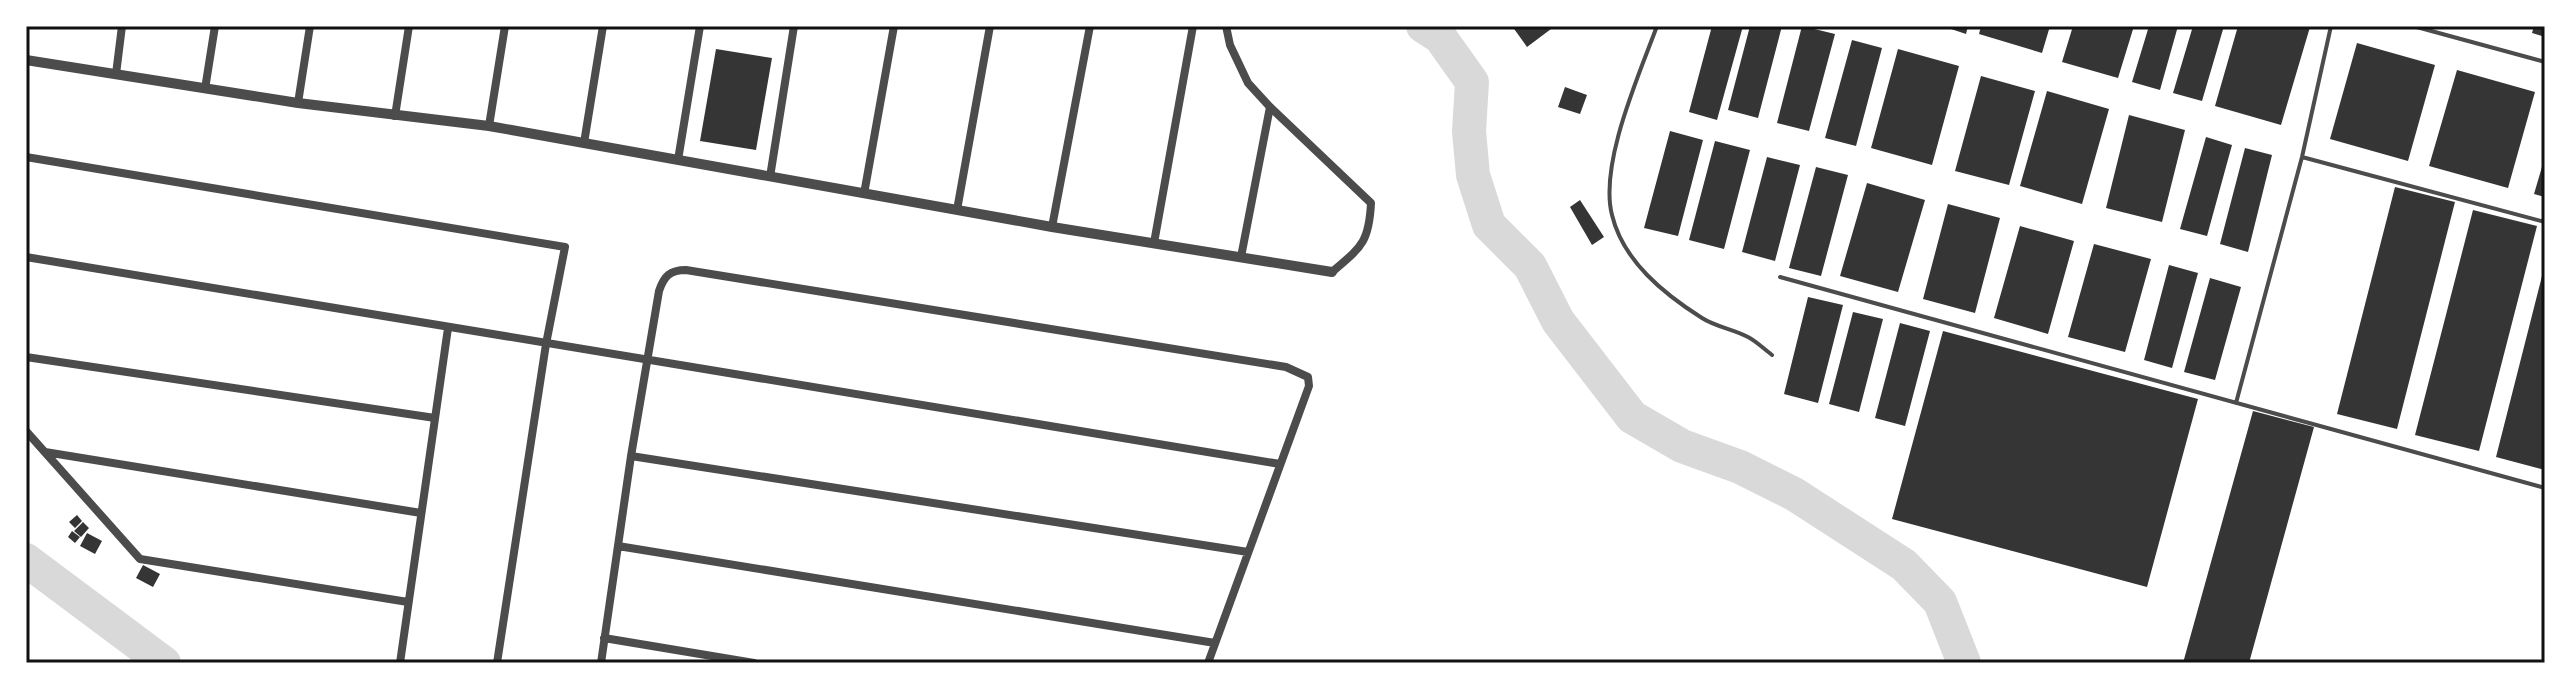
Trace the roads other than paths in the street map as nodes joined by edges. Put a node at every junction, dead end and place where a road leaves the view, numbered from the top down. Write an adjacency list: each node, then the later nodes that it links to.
1 (122, 26): 19 (street)
2 (215, 26): 20 (street)
3 (310, 26): 21 (street)
4 (409, 26): 23 (street)
5 (505, 26): 24 (street)
6 (603, 26): 25 (street)
7 (700, 26): 28 (street)
8 (794, 26): 29 (street)
9 (894, 26): 30 (street)
10 (990, 26): 31 (street)
11 (1090, 26): 33 (street)
12 (1193, 26): 34 (street)
13 (1226, 26): 22 (street)
14 (1657, 26): 41 (lane)
15 (2331, 26): 27 (lane)
16 (2413, 26): 18 (lane)
17 (26, 60): 19 (street)
18 (2545, 62)
19 (116, 74): 20 (street)
20 (205, 89): 21 (street)
21 (298, 103): 23 (street)
22 (1270, 107): 36 (street); 37 (street)
23 (395, 116): 24 (street)
24 (489, 126): 25 (street)
25 (584, 143): 28 (street)
26 (26, 157): 40 (street)
27 (2302, 157): 32 (lane); 44 (lane)
28 (678, 160): 29 (street)
29 (770, 177): 30 (street)
30 (864, 194): 31 (street)
31 (957, 210): 33 (street)
32 (2545, 222)
33 (1052, 227): 34 (street)
34 (1154, 243): 36 (street)
35 (26, 257): 39 (street)
36 (1241, 257): 37 (street)
37 (1332, 272)
38 (1780, 277): 44 (lane)
39 (448, 328): 40 (street); 45 (street)
40 (546, 344): 43 (street); 58 (street)
41 (1772, 355)
42 (26, 357): 45 (street)
43 (647, 360): 48 (street); 49 (street); 49 (street)
44 (2236, 403): 50 (lane)
45 (435, 418): 51 (street)
46 (26, 431): 47 (street)
47 (45, 452): 51 (street); 54 (street)
48 (631, 456): 52 (street); 53 (street)
49 (1280, 464): 53 (street)
50 (2545, 488)
51 (421, 513): 54 (street)
52 (618, 546): 55 (street); 56 (street)
53 (1248, 552): 56 (street)
54 (408, 602): 57 (street)
55 (604, 638): 59 (street); 60 (street)
56 (1215, 643): 61 (street)
57 (400, 663)
58 (497, 663)
59 (601, 663)
60 (754, 663)
61 (1208, 663)

